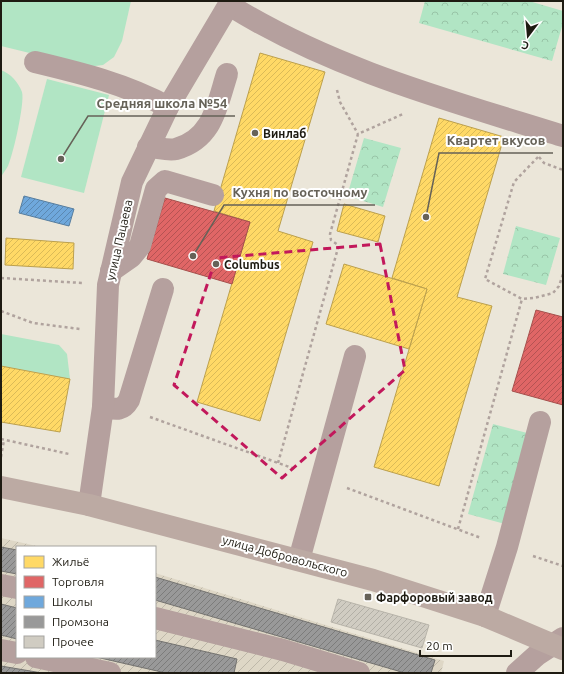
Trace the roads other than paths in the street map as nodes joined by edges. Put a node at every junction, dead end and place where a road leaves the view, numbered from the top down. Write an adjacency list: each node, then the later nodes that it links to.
1 (230, 3): 4 (street, улица Пацаева); 5 (street)
2 (35, 62): 4 (street)
3 (227, 74): 6 (street)
4 (168, 107): 6 (street, улица Пацаева)
5 (563, 136)
6 (148, 147): 8 (street, улица Пацаева)
7 (213, 195): 8 (street)
8 (109, 278): 11 (street, улица Пацаева)
9 (163, 289): 11 (street)
10 (355, 356): 15 (street)
11 (103, 407): 14 (street, улица Пацаева)
12 (540, 422): 18 (street)
13 (1, 487): 14 (main road, улица Добровольского)
14 (89, 504): 15 (main road, улица Добровольского)
15 (299, 560): 18 (main road, улица Добровольского)
16 (1, 585): 17 (street)
17 (16, 588)
18 (485, 616): 20 (main road, улица Добровольского)
19 (156, 618): 25 (street)
20 (560, 644): 26 (street)
21 (1, 650): 22 (street)
22 (16, 653)
23 (41, 658): 24 (street)
24 (110, 673)
25 (359, 673)
26 (517, 673)

